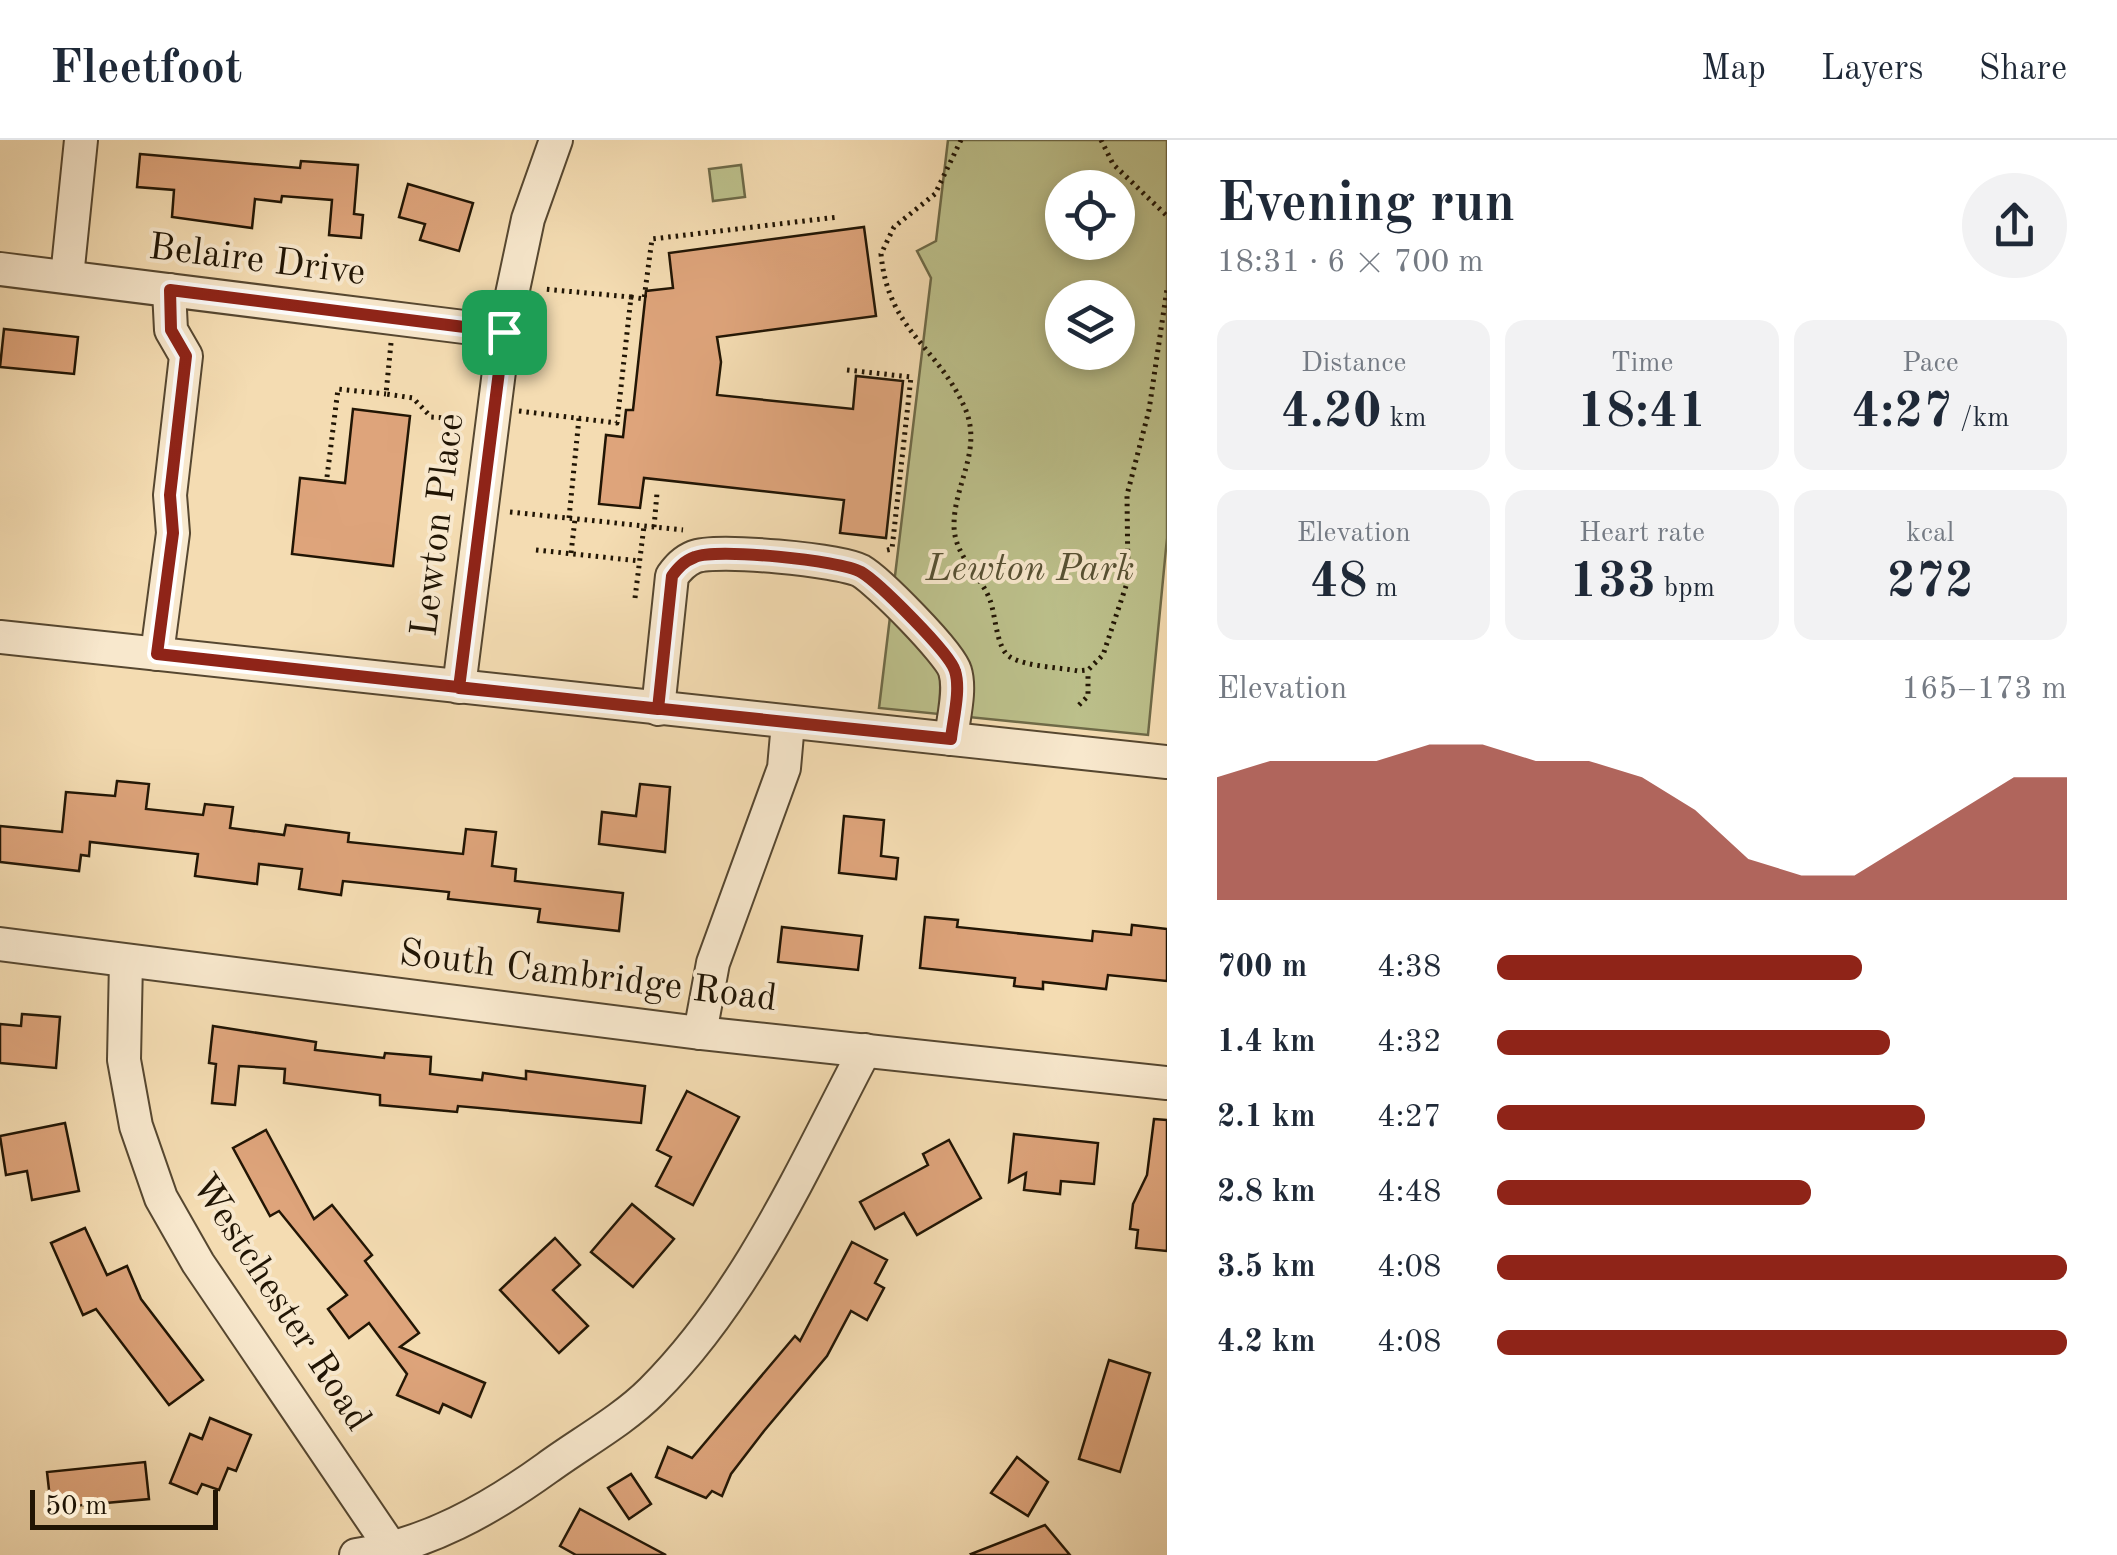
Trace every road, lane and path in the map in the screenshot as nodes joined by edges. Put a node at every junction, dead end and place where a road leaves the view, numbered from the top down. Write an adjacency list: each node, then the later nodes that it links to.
1 (80, 140): 8 (street)
2 (556, 140): 13 (street, Lewton Place)
3 (960, 140): 31 (path)
4 (1101, 140): 5 (path)
5 (1167, 216)
6 (838, 217): 12 (path)
7 (0, 270): 8 (street, Belaire Drive)
8 (67, 278): 11 (street, Belaire Drive)
9 (540, 289): 12 (path)
10 (1167, 289): 31 (path)
11 (170, 290): 13 (street, Belaire Drive); 30 (street)
12 (631, 298): 18 (path)
13 (504, 332): 32 (street, Lewton Place)
14 (392, 336): 16 (path)
15 (847, 370): 25 (path)
16 (386, 394): 19 (path); 20 (path)
17 (518, 410): 18 (path)
18 (579, 418): 26 (path)
19 (458, 419)
20 (327, 478)
21 (657, 493): 23 (path)
22 (644, 526): 27 (path)
23 (654, 527)
24 (536, 550): 26 (path)
25 (878, 552)
26 (571, 553): 27 (path)
27 (640, 560): 28 (path)
28 (635, 598)
29 (0, 637): 30 (street)
30 (157, 654): 32 (street)
31 (1088, 670): 33 (path)
32 (459, 688): 34 (street)
33 (1079, 704)
34 (658, 709): 35 (street); 36 (street)
35 (788, 723): 36 (street); 40 (street)
36 (951, 739): 37 (street)
37 (1167, 762)
38 (0, 944): 39 (street, South Cambridge Road)
39 (126, 960): 40 (street, South Cambridge Road); 43 (street, Westchester Road)
40 (700, 1033): 41 (street, South Cambridge Road)
41 (865, 1050): 42 (street, South Cambridge Road); 43 (street)
42 (1167, 1083)
43 (392, 1553): 44 (street)
44 (356, 1555)

